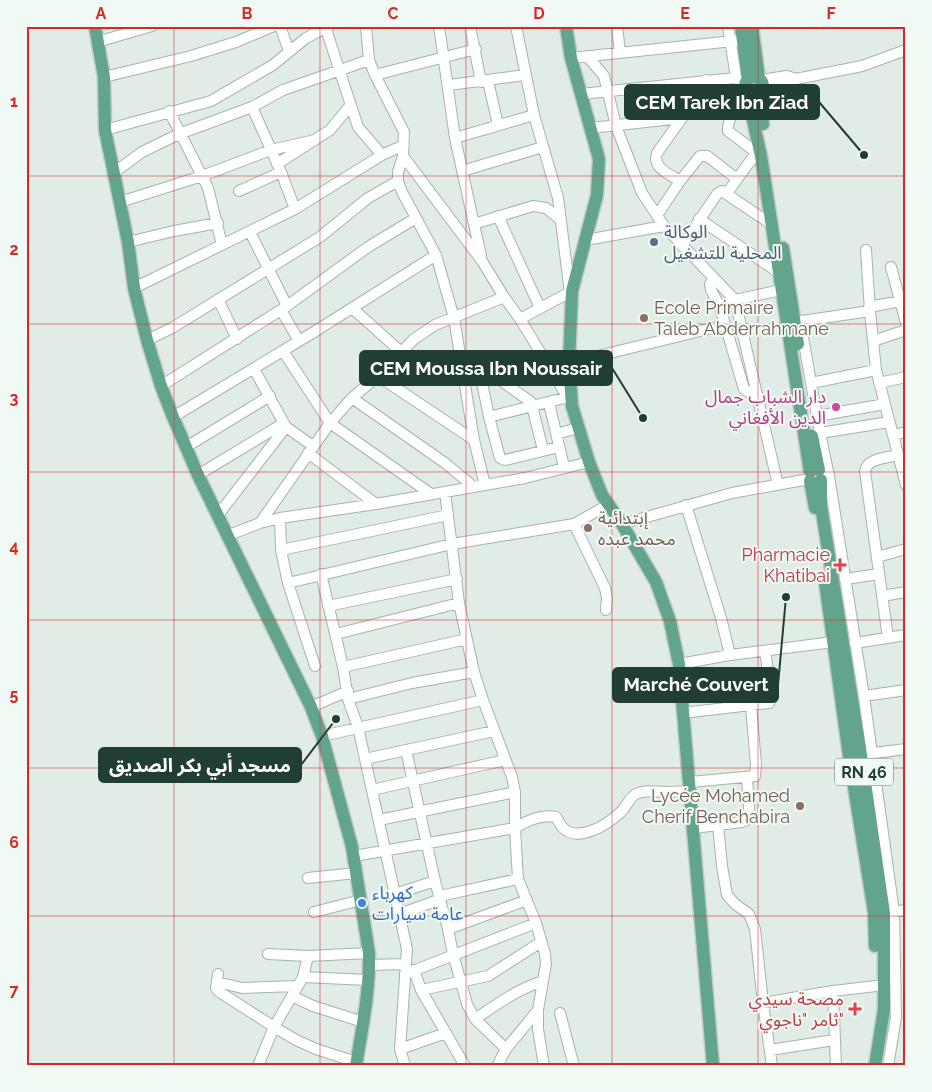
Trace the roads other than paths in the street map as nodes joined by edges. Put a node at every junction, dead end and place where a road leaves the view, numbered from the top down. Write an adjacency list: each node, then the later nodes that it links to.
1 (95, 26): 16 (main road)
2 (152, 26): 16 (street)
3 (274, 26): 28 (street)
4 (280, 26): 17 (street)
5 (366, 26): 24 (street)
6 (439, 26): 22 (street)
7 (470, 26): 18 (street)
8 (516, 26): 26 (street)
9 (566, 26): 23 (main road)
10 (617, 26): 20 (street)
11 (728, 26): 15 (street)
12 (741, 26): 15 (main road, RN 46)
13 (752, 26): 32 (main road, RN 46)
14 (327, 27): 17 (street); 25 (street)
15 (736, 40): 20 (street); 32 (main road, RN 46)
16 (97, 42): 28 (main road)
17 (289, 50): 37 (street)
18 (476, 50): 22 (street); 30 (street)
19 (906, 50): 32 (street)
20 (620, 52): 21 (street)
21 (587, 56): 23 (street); 33 (street)
22 (444, 57): 27 (street); 31 (street)
23 (571, 58): 34 (main road)
24 (369, 60): 25 (street); 27 (street)
25 (340, 71): 35 (street); 36 (street)
26 (525, 75): 30 (street); 38 (street)
27 (375, 76): 47 (street)
28 (104, 77): 43 (main road)
29 (706, 80): 32 (street); 33 (street); 39 (street)
30 (485, 81): 31 (street); 40 (street)
31 (448, 85): 45 (street)
32 (752, 89): 50 (main road, RN 46); 50 (street); 99 (main road, RN 46)
33 (607, 91): 34 (street); 41 (street)
34 (581, 94): 42 (main road)
35 (350, 106): 46 (street); 51 (street)
36 (252, 107): 44 (street); 49 (street)
37 (169, 111): 43 (street); 44 (street)
38 (534, 115): 40 (street); 48 (street)
39 (682, 118): 41 (street); 59 (street)
40 (498, 124): 45 (street)
41 (616, 126): 42 (street); 64 (street)
42 (590, 128): 74 (main road)
43 (105, 130): 55 (main road)
44 (179, 134): 55 (street); 56 (street)
45 (455, 138): 54 (street)
46 (315, 140): 49 (street); 53 (street)
47 (404, 144): 51 (street); 52 (street)
48 (543, 147): 54 (street); 67 (street)
49 (271, 150): 53 (street); 56 (street)
50 (759, 154): 57 (street); 71 (main road, RN 46)
51 (382, 155): 63 (street)
52 (403, 156): 58 (street); 80 (street)
53 (279, 168): 60 (street); 63 (street)
54 (462, 170): 70 (street)
55 (115, 172): 62 (main road)
56 (202, 176): 62 (street); 69 (street)
57 (737, 179): 59 (street); 61 (street)
58 (398, 181): 66 (street); 82 (street)
59 (680, 181): 64 (street)
60 (239, 191)
61 (726, 193): 68 (street); 71 (street)
62 (120, 202): 75 (main road)
63 (295, 209): 73 (street)
64 (658, 214): 72 (street)
65 (498, 216): 67 (street); 70 (street); 95 (street)
66 (416, 218): 79 (street); 93 (street)
67 (560, 219): 87 (street)
68 (700, 220): 77 (street); 83 (street)
69 (218, 223): 75 (street); 76 (street)
70 (474, 224): 80 (street)
71 (771, 224): 83 (main road, RN 46)
72 (664, 226): 74 (street); 77 (street)
73 (250, 232): 76 (street); 82 (street)
74 (586, 240): 87 (main road)
75 (128, 242): 85 (main road)
76 (222, 245): 85 (street)
77 (682, 246): 84 (street)
78 (866, 250): 96 (street)
79 (436, 255): 94 (street); 97 (street)
80 (482, 261): 88 (street)
81 (891, 267): 91 (street)
82 (267, 268): 89 (street); 93 (street)
83 (778, 272): 86 (main road, RN 46)
84 (714, 278): 90 (street); 92 (street)
85 (134, 288): 104 (main road)
86 (781, 290): 90 (street); 146 (main road, RN 46)
87 (571, 293): 95 (street); 109 (main road)
88 (504, 298): 97 (street); 98 (street)
89 (218, 299): 103 (street); 104 (street)
90 (735, 300): 92 (street); 120 (street)
91 (900, 301): 96 (street); 100 (street)
92 (720, 307): 101 (street)
93 (284, 308): 103 (street); 105 (street)
94 (352, 308): 105 (street); 108 (street)
95 (540, 308): 98 (street)
96 (869, 309): 99 (street); 106 (street)
97 (454, 318): 108 (street); 113 (street)
98 (520, 319): 122 (street)
99 (797, 321): 116 (street); 146 (main road, RN 46)
100 (906, 323)
101 (725, 325): 109 (street); 120 (street)
102 (906, 330): 106 (street)
103 (237, 339): 118 (street)
104 (147, 340): 118 (main road)
105 (299, 341): 107 (street)
106 (873, 341): 112 (street)
107 (283, 351): 111 (street); 130 (street)
108 (400, 351): 114 (street)
109 (569, 363): 122 (main road)
110 (479, 368): 113 (street); 125 (street); 128 (street)
111 (254, 369): 119 (street); 127 (street)
112 (876, 370): 116 (street); 117 (street)
113 (462, 371): 137 (street)
114 (378, 376): 121 (street); 137 (street)
115 (906, 377): 117 (street)
116 (811, 383): 126 (street)
117 (880, 383): 124 (street)
118 (162, 386): 127 (main road)
119 (270, 396): 131 (street); 139 (street)
120 (756, 397): 148 (street)
121 (352, 398): 130 (street); 150 (street)
122 (570, 402): 123 (street); 132 (main road)
123 (549, 403): 125 (street); 135 (street)
124 (885, 404): 126 (street); 129 (street)
125 (533, 407): 128 (street); 141 (street)
126 (816, 416): 134 (street)
127 (172, 417): 139 (main road)
128 (489, 417): 141 (street)
129 (889, 422): 134 (street); 136 (street)
130 (330, 423): 140 (street); 152 (street)
131 (285, 425): 140 (street); 145 (street); 156 (street)
132 (578, 428): 135 (street); 143 (main road)
133 (906, 432): 136 (street)
134 (820, 433): 146 (street)
135 (556, 434): 138 (street)
136 (893, 435): 142 (street)
137 (474, 440): 147 (street)
138 (559, 446): 141 (street); 144 (street)
139 (186, 447): 145 (main road)
140 (311, 449): 153 (street); 159 (street)
141 (543, 450)
142 (898, 455): 149 (street); 166 (street)
143 (589, 462): 144 (street); 154 (main road)
144 (564, 467): 147 (street)
145 (198, 475): 156 (main road)
146 (817, 476): 148 (street); 170 (street); 181 (main road, RN 46); 201 (main road, RN 46)
147 (485, 484): 150 (street)
148 (778, 485): 155 (street)
149 (906, 485)
150 (474, 487): 151 (street)
151 (445, 492): 152 (street); 157 (street)
152 (431, 494): 153 (street)
153 (376, 504): 158 (street)
154 (608, 505): 160 (street); 161 (main road)
155 (686, 506): 161 (street); 184 (street)
156 (218, 515): 162 (main road)
157 (448, 516): 163 (street); 164 (street)
158 (280, 518): 159 (street); 164 (street)
159 (260, 523): 162 (street)
160 (574, 524): 163 (street); 176 (street)
161 (622, 524): 185 (main road)
162 (229, 535): 193 (main road)
163 (452, 544): 167 (street); 169 (street)
164 (281, 550): 171 (street)
165 (906, 550): 166 (street)
166 (877, 556): 168 (street)
167 (321, 574): 171 (street); 175 (street)
168 (879, 574): 170 (street); 173 (street)
169 (457, 579): 174 (street); 175 (street)
170 (845, 579): 182 (street)
171 (288, 583): 186 (street)
172 (906, 592): 173 (street)
173 (882, 596): 180 (street)
174 (459, 604): 177 (street); 179 (street)
175 (328, 606): 177 (street)
176 (606, 610)
177 (336, 634): 187 (street)
178 (906, 636): 180 (street)
179 (466, 638): 187 (street); 188 (street)
180 (888, 638): 182 (street)
181 (833, 642): 183 (street); 201 (main road, RN 46)
182 (855, 643): 191 (street)
183 (765, 651): 184 (street); 194 (street)
184 (730, 655): 185 (street)
185 (680, 664): 195 (main road)
186 (315, 666)
187 (343, 667): 190 (street)
188 (474, 672): 190 (street); 192 (street)
189 (906, 690): 191 (street)
190 (348, 695): 193 (street); 196 (street)
191 (864, 696): 201 (street)
192 (483, 700): 196 (street); 197 (street)
193 (311, 706): 198 (main road)
194 (751, 706): 195 (street); 204 (street)
195 (684, 713): 206 (main road)
196 (358, 727): 198 (street); 202 (street)
197 (494, 731): 200 (street); 203 (street)
198 (322, 736): 216 (main road)
199 (906, 749): 201 (street)
200 (406, 750): 202 (street); 205 (street)
201 (860, 755): 227 (main road, RN 46); 241 (main road, RN 46)
202 (365, 759): 207 (street)
203 (505, 760): 205 (street); 208 (street)
204 (747, 777): 206 (street); 211 (street)
205 (413, 780): 207 (street); 209 (street)
206 (690, 786): 212 (street); 213 (main road)
207 (372, 790): 210 (street)
208 (515, 792): 209 (street); 212 (street)
209 (419, 811): 210 (street); 214 (street)
210 (379, 820): 215 (street)
211 (718, 824): 213 (street); 245 (street)
212 (515, 828): 214 (street); 219 (street)
213 (694, 828): 264 (main road)
214 (427, 842): 215 (street); 220 (street)
215 (385, 851): 216 (street); 221 (street)
216 (354, 856): 217 (main road)
217 (356, 873): 218 (street); 223 (main road)
218 (308, 878)
219 (518, 879): 222 (street); 224 (street)
220 (435, 881): 221 (street); 222 (street)
221 (395, 894): 228 (street)
222 (440, 898): 228 (street); 230 (street)
223 (360, 900): 226 (street); 235 (main road)
224 (528, 900): 229 (street); 230 (street)
225 (906, 910): 227 (street)
226 (314, 912)
227 (889, 913): 248 (street); 268 (main road, RN 46)
228 (400, 914): 236 (street)
229 (536, 923): 231 (street); 233 (street)
230 (448, 929): 233 (street)
231 (541, 942): 238 (street); 240 (street)
232 (268, 954): 234 (street)
233 (453, 954): 236 (street); 240 (street)
234 (308, 956): 235 (street); 239 (street)
235 (369, 959): 236 (street); 237 (main road)
236 (408, 969): 242 (street); 254 (street)
237 (368, 980): 239 (street); 250 (main road)
238 (543, 981): 246 (street); 249 (street)
239 (300, 982): 244 (street); 251 (street)
240 (461, 982): 242 (street); 249 (street)
241 (876, 986): 243 (street); 267 (main road, RN 46)
242 (421, 990): 252 (street)
243 (833, 991): 245 (street); 253 (street)
244 (292, 996): 250 (street); 251 (street)
245 (763, 1003): 256 (street)
246 (538, 1010): 255 (street); 262 (street)
247 (560, 1013): 263 (street)
248 (901, 1018): 269 (street)
249 (475, 1019): 255 (street)
250 (363, 1022): 257 (main road)
251 (274, 1028): 257 (street); 258 (street)
252 (446, 1033): 254 (street); 260 (street)
253 (834, 1040): 256 (street); 266 (street)
254 (400, 1049): 259 (street)
255 (506, 1049): 261 (street)
256 (770, 1050): 265 (street)
257 (356, 1064)
258 (258, 1066)
259 (404, 1066)
260 (465, 1066)
261 (497, 1066)
262 (544, 1066)
263 (574, 1066)
264 (713, 1066)
265 (772, 1066)
266 (836, 1066)
267 (867, 1066)
268 (875, 1066)
269 (888, 1066)

